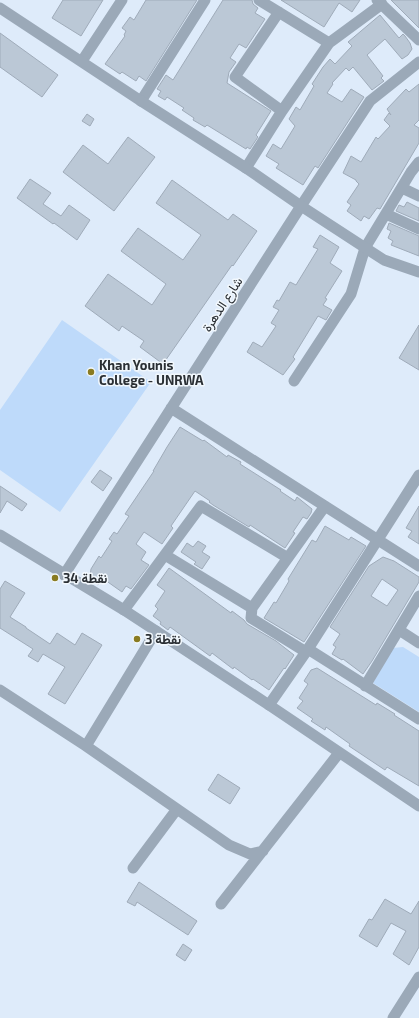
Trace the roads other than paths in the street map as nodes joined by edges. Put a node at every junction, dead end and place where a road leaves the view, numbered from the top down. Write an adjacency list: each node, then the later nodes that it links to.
1 (122, 0): 9 (street)
2 (205, 0): 11 (street)
3 (259, 0): 6 (street)
4 (379, 2): 7 (street); 8 (street)
5 (0, 8): 9 (street)
6 (279, 12): 8 (street); 12 (street)
7 (419, 40)
8 (329, 43): 12 (street)
9 (82, 61): 11 (street)
10 (419, 62): 17 (street, شارع الدهرة)
11 (141, 101): 14 (street)
12 (282, 111): 14 (street)
13 (419, 162): 15 (street)
14 (246, 168): 17 (street)
15 (402, 188): 16 (street); 18 (street)
16 (419, 196)
17 (301, 206): 20 (street); 23 (street, شارع الدهرة)
18 (386, 214): 19 (street); 20 (street)
19 (419, 229)
20 (365, 248): 21 (street); 22 (street)
21 (419, 272)
22 (294, 381)
23 (171, 408): 25 (street); 31 (street, شارع الدهرة)
24 (419, 475): 27 (street)
25 (325, 506): 27 (street); 29 (street)
26 (0, 535): 31 (street)
27 (378, 539): 30 (street); 38 (street)
28 (165, 555): 29 (street); 33 (street); 34 (street)
29 (288, 558): 33 (street)
30 (419, 566)
31 (64, 575): 34 (street)
32 (419, 596): 35 (street)
33 (252, 608): 38 (street)
34 (124, 610): 36 (street)
35 (399, 630): 37 (street); 39 (street)
36 (156, 631): 41 (street); 43 (street)
37 (419, 643)
38 (307, 651): 39 (street); 41 (street)
39 (365, 686): 42 (street)
40 (0, 690): 43 (street)
41 (269, 705): 44 (street)
42 (419, 719)
43 (86, 746): 46 (street)
44 (339, 753): 45 (street); 47 (street)
45 (419, 806)
46 (177, 809): 47 (street); 48 (street)
47 (262, 851): 49 (street)
48 (133, 868)
49 (221, 904)
50 (419, 978): 51 (street)
51 (393, 1018)

